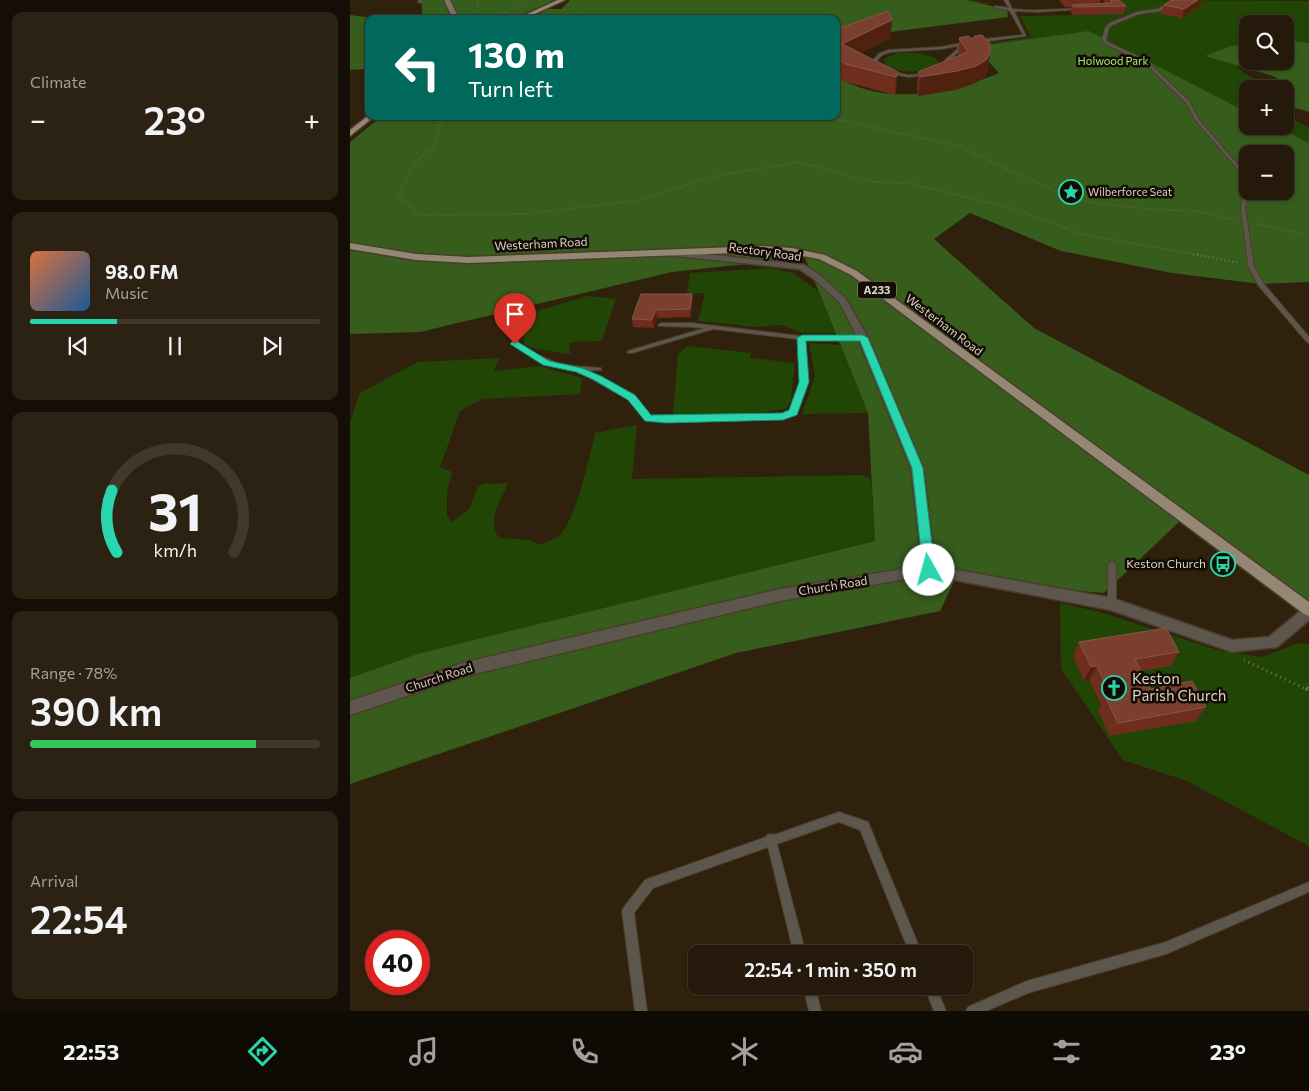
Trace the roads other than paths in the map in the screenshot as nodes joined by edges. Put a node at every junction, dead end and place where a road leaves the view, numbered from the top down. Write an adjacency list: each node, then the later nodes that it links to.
1 (447, 0): 8 (main road)
2 (1006, 0): 7 (lane)
3 (1175, 0): 24 (lane)
4 (565, 1): 9 (main road)
5 (996, 6): 7 (lane)
6 (1087, 8): 7 (lane)
7 (1011, 11): 11 (lane)
8 (454, 15)
9 (529, 15)
10 (944, 43): 11 (lane)
11 (961, 45): 12 (lane); 13 (lane); 14 (lane)
12 (966, 50)
13 (939, 72)
14 (929, 75)
15 (367, 120): 16 (main road)
16 (350, 134)
17 (350, 246): 18 (main road, Westerham Road / A233)
18 (657, 252): 23 (street, Rectory Road); 31 (main road, Westerham Road / A233)
19 (661, 325): 20 (lane)
20 (714, 328): 22 (lane); 25 (lane)
21 (516, 330): 27 (lane)
22 (802, 338): 23 (lane); 27 (lane)
23 (863, 338): 29 (street, Rectory Road)
24 (1309, 341)
25 (630, 352)
26 (599, 369): 27 (lane)
27 (579, 370)
28 (1112, 565): 30 (lane)
29 (929, 570): 30 (street, Church Road); 32 (street, Church Road)
30 (1112, 604): 31 (street, Church Road)
31 (1309, 611)
32 (350, 708)
33 (771, 839): 35 (lane); 36 (lane); 39 (lane)
34 (1309, 887): 42 (lane)
35 (798, 945)
36 (912, 945)
37 (811, 995): 40 (lane)
38 (934, 995): 41 (lane)
39 (641, 1011)
40 (815, 1011)
41 (940, 1011)
42 (972, 1011)

